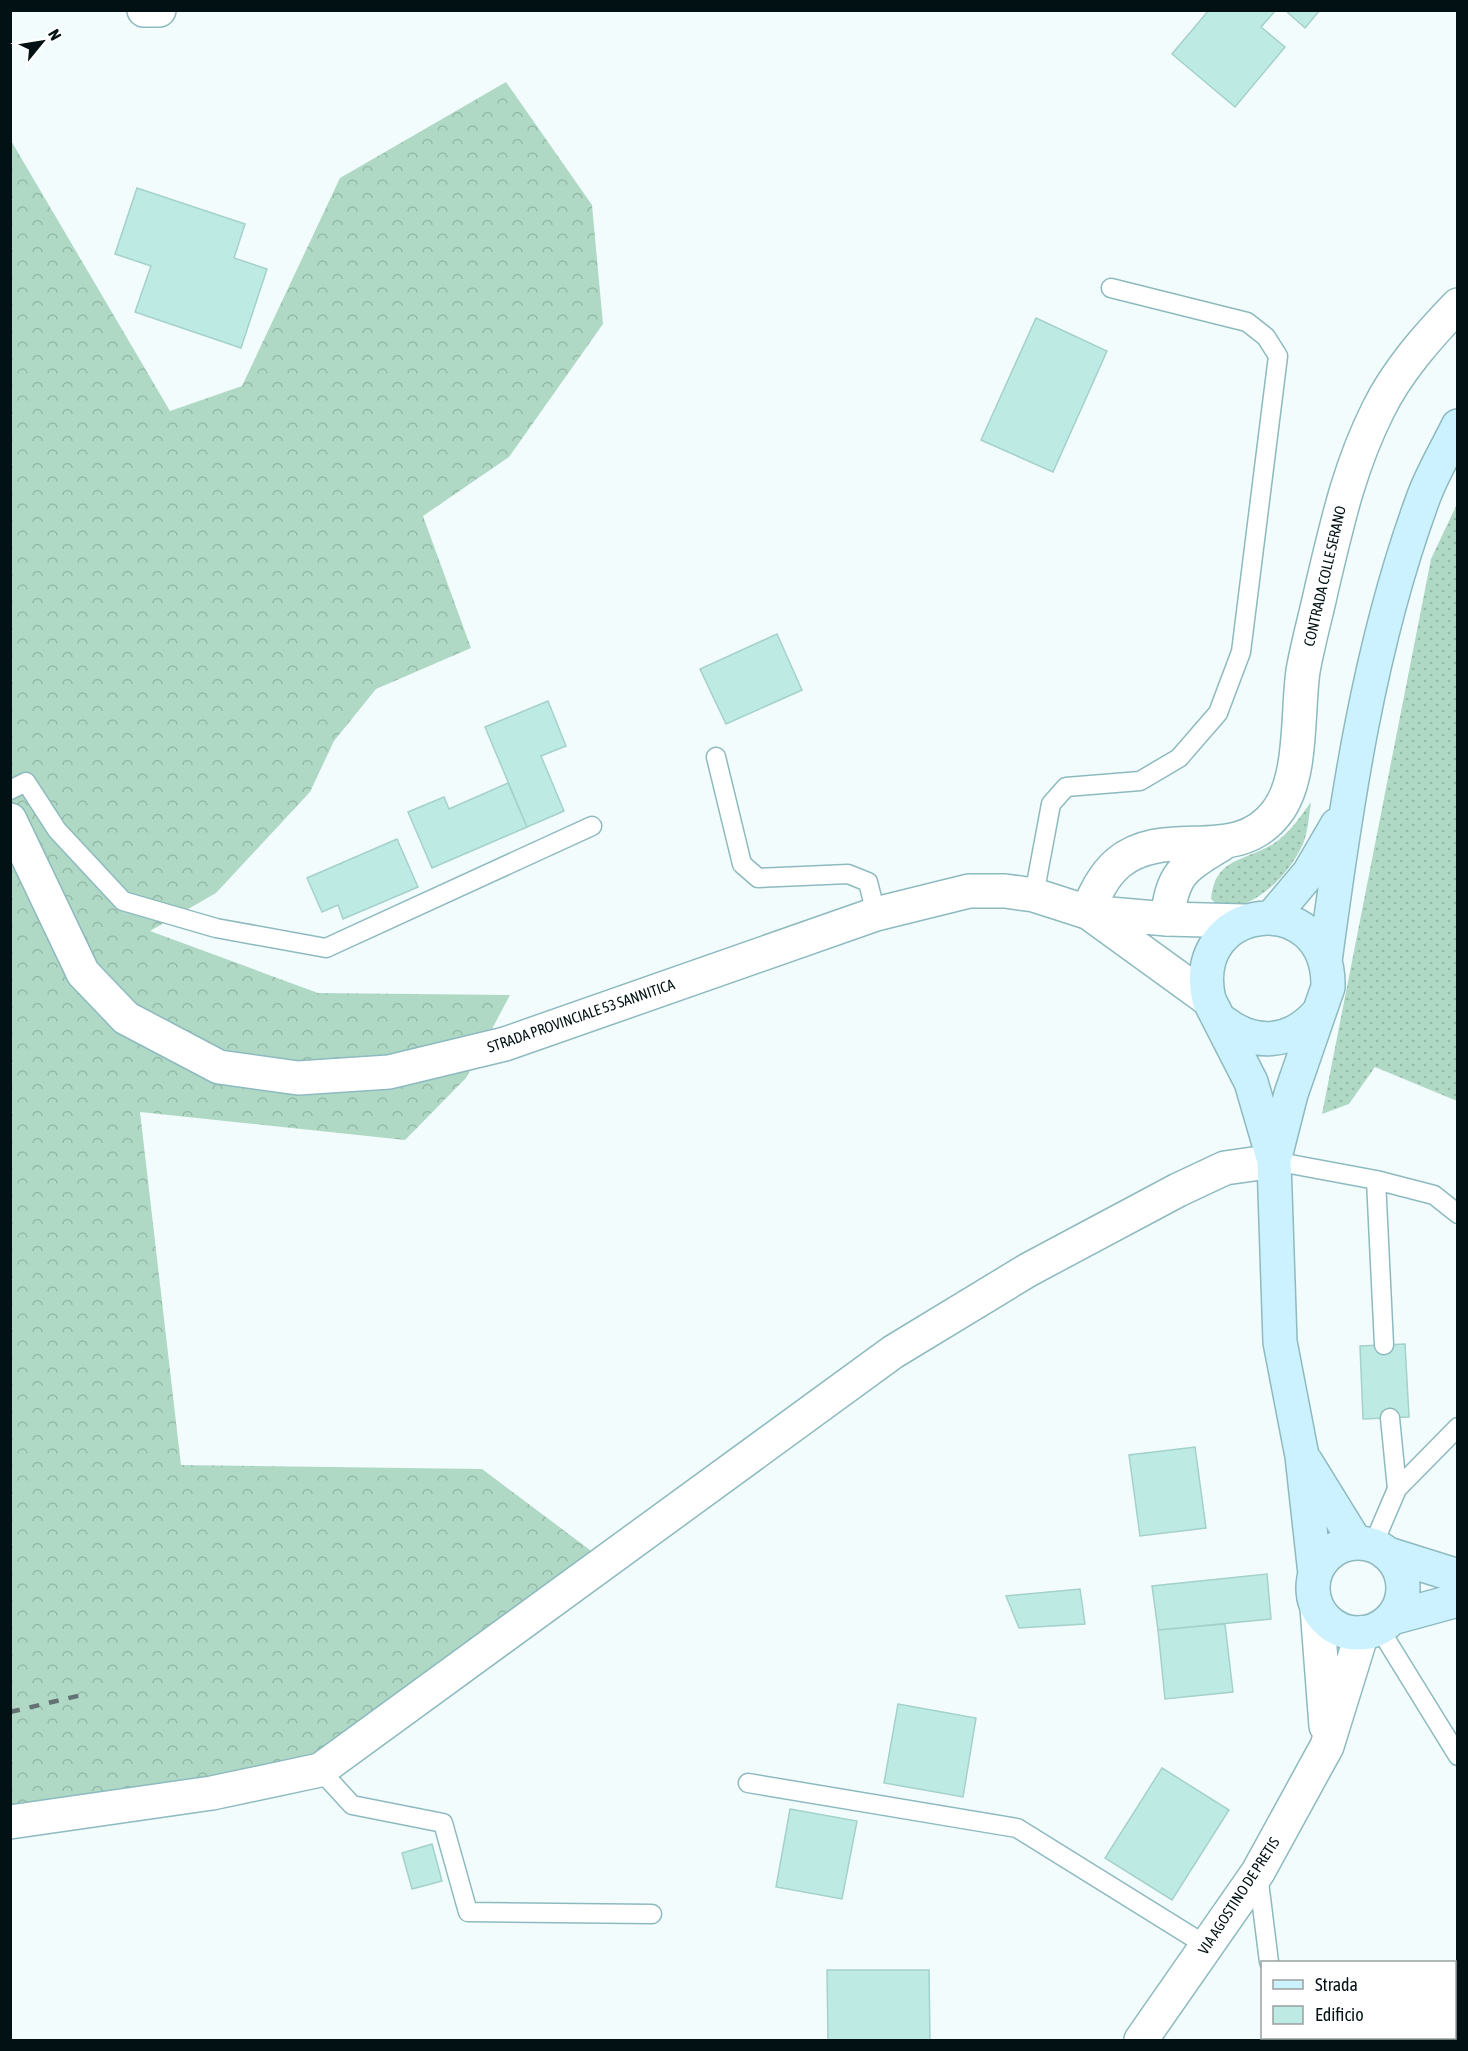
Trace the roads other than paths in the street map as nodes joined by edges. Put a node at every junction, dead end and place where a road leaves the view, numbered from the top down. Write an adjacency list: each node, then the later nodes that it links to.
1 (144, 10): 2 (street)
2 (159, 10)
3 (1111, 288): 12 (lane)
4 (1458, 305): 11 (street, CONTRADA COLLE SERANO)
5 (1458, 426): 8 (main road)
6 (716, 757): 14 (lane)
7 (10, 790): 10 (lane)
8 (1346, 807): 16 (main road); 17 (main road)
9 (10, 820): 14 (street, STRADA PROVINCIALE 53 SANNITICA)
10 (592, 826)
11 (1222, 844): 13 (street, CONTRADA COLLE SERANO); 15 (street, CONTRADA COLLE SERANO)
12 (1034, 895): 13 (street, STRADA PROVINCIALE 53 SANNITICA); 14 (street, STRADA PROVINCIALE 53 SANNITICA)
13 (1087, 912): 15 (street, STRADA PROVINCIALE 53 SANNITICA); 18 (street, STRADA PROVINCIALE 53 SANNITICA)
14 (876, 914)
15 (1167, 919): 16 (street, STRADA PROVINCIALE 53 SANNITICA)
16 (1258, 919): 17 (main road, STRADA PROVINCIALE 53 SANNITICA); 18 (main road, STRADA PROVINCIALE 53 SANNITICA)
17 (1326, 961): 19 (main road, STRADA PROVINCIALE 53 SANNITICA)
18 (1216, 1011): 19 (main road, STRADA PROVINCIALE 53 SANNITICA); 20 (main road, STRADA PROVINCIALE 53 SANNITICA)
19 (1319, 1012): 20 (main road, STRADA PROVINCIALE 53 SANNITICA)
20 (1274, 1161): 21 (lane); 26 (main road, STRADA PROVINCIALE 53 SANNITICA); 36 (street)
21 (1376, 1180): 22 (lane); 23 (lane)
22 (1458, 1214)
23 (1384, 1345)
24 (1390, 1418): 27 (lane)
25 (1455, 1434): 27 (lane)
26 (1302, 1456): 28 (main road, STRADA PROVINCIALE 53 SANNITICA); 29 (main road, STRADA PROVINCIALE 53 SANNITICA)
27 (1397, 1489): 28 (lane)
28 (1372, 1547): 29 (main road); 30 (main road); 33 (main road, STRADA PROVINCIALE 53 SANNITICA)
29 (1315, 1574): 32 (main road, STRADA PROVINCIALE 53 SANNITICA)
30 (1458, 1576)
31 (1458, 1600): 33 (main road)
32 (1317, 1608): 33 (main road); 34 (street)
33 (1378, 1626): 34 (street, VIA AGOSTINO DE PRETIS); 35 (lane)
34 (1327, 1746): 39 (street, VIA AGOSTINO DE PRETIS)
35 (1458, 1756)
36 (320, 1770): 38 (street); 40 (lane)
37 (748, 1783): 41 (lane)
38 (10, 1822)
39 (1258, 1872): 41 (street, VIA AGOSTINO DE PRETIS); 42 (lane)
40 (652, 1914)
41 (1207, 1946): 43 (street, VIA AGOSTINO DE PRETIS)
42 (1269, 1961)
43 (1141, 2040)

